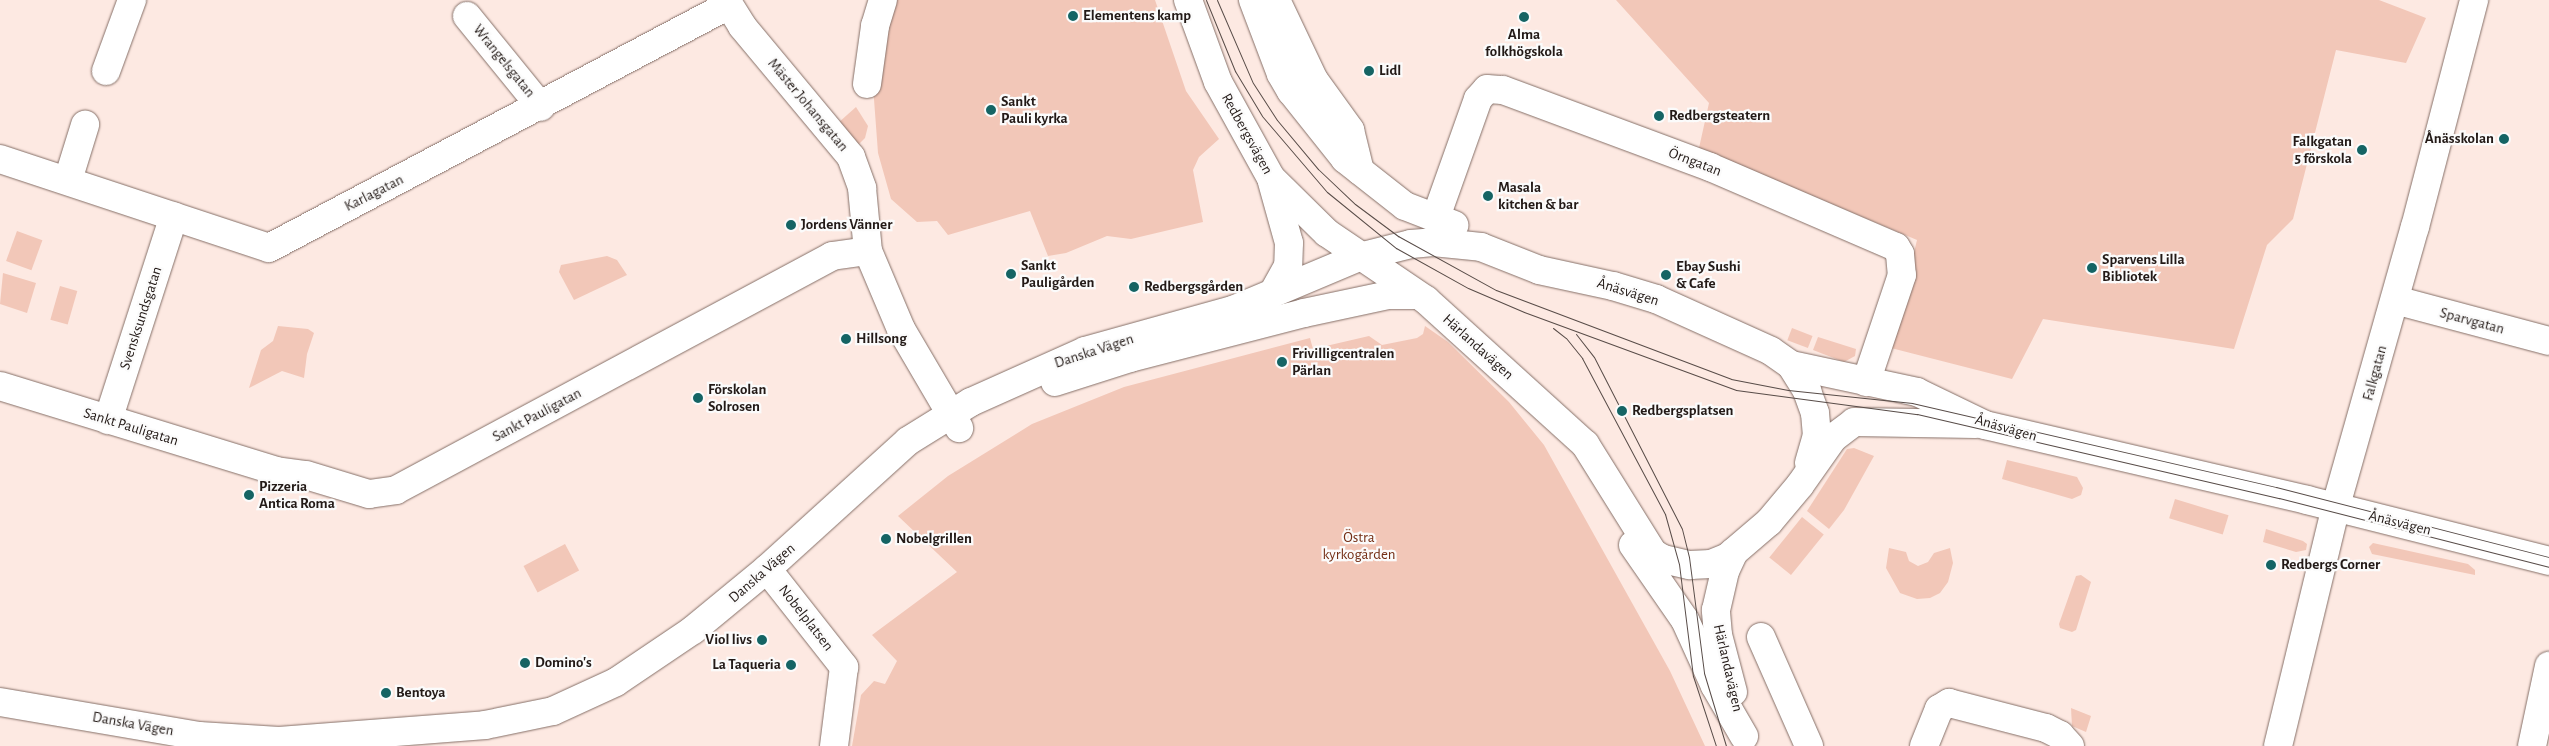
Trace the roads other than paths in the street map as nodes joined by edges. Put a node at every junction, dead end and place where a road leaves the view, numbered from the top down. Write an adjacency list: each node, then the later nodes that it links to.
1 (132, 0): 10 (street)
2 (883, 0): 12 (street)
3 (1188, 0): 17 (street, Redbergsvägen)
4 (1234, 0): 11 (street)
5 (1253, 0): 11 (street)
6 (1276, 0): 16 (street)
7 (2474, 0): 27 (street, Falkgatan)
8 (728, 3): 13 (street, Karlagatan); 23 (street, Mäster Johansgatan)
9 (467, 16): 13 (street, Wrangelsgatan)
10 (106, 71)
11 (1281, 74): 16 (street)
12 (867, 84)
13 (541, 106): 20 (street, Karlagatan)
14 (85, 125): 18 (street)
15 (0, 159): 18 (street, Karlagatan)
16 (1360, 171): 19 (street)
17 (1271, 178): 24 (street, Redbergsvägen); 25 (street)
18 (68, 180): 20 (street, Karlagatan)
19 (1386, 193): 21 (street); 24 (street)
20 (174, 216): 33 (street, Svensksundsgatan)
21 (1436, 217): 22 (street); 31 (street, Örngatan)
22 (1481, 247): 24 (street, Danska Vägen); 30 (street, Ånäsvägen)
23 (868, 251): 33 (street, Sankt Pauligatan); 34 (street)
24 (1376, 259): 25 (street, Danska Vägen); 26 (street, Redbergsvägen); 28 (street)
25 (1274, 291): 34 (street, Danska Vägen)
26 (1417, 294): 28 (street, Danska Vägen); 36 (street, Härlandavägen)
27 (2395, 300): 29 (street, Sparvgatan); 38 (street, Falkgatan)
28 (1304, 314): 34 (street, Danska Vägen)
29 (2549, 341)
30 (1791, 365): 31 (street, Ånäsvägen); 37 (street)
31 (1866, 382): 35 (street, Ånäsvägen)
32 (0, 386): 33 (street, Sankt Pauligatan)
33 (108, 420)
34 (955, 421): 41 (street, Danska Vägen)
35 (1985, 424): 37 (street); 38 (street, Ånäsvägen)
36 (1598, 467): 39 (street, Härlandavägen); 47 (street, Härlandavägen)
37 (1805, 479): 39 (street)
38 (2336, 507): 40 (street, Ånäsvägen); 55 (street, Falkgatan)
39 (1734, 552): 47 (street, Härlandavägen)
40 (2549, 561)
41 (772, 575): 46 (street, Danska Vägen); 48 (street, Danska Vägen); 51 (street, Nobelplatsen)
42 (1761, 637): 52 (street)
43 (2549, 666): 56 (street)
44 (0, 702): 46 (street, Danska Vägen)
45 (0, 718): 49 (street, Danska Vägen)
46 (198, 741)
47 (1746, 741)
48 (484, 744): 50 (street, Danska Vägen)
49 (160, 746)
50 (439, 746)
51 (834, 746)
52 (1809, 746)
53 (1924, 746): 54 (street)
54 (2070, 746)
55 (2278, 746)
56 (2532, 746)

